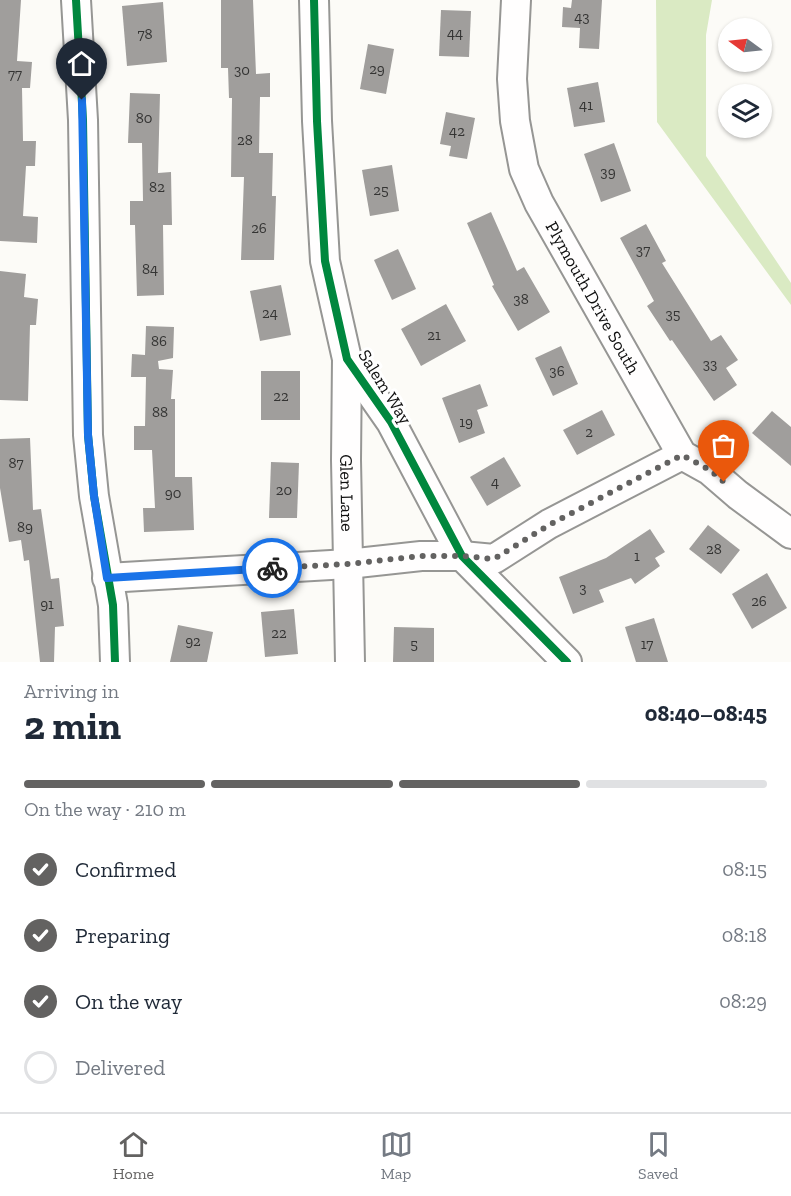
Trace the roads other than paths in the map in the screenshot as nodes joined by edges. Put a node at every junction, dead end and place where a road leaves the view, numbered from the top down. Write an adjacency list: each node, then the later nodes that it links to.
1 (76, 0): 9 (street)
2 (314, 0): 4 (street, Salem Way)
3 (516, 0): 5 (street, Plymouth Drive South)
4 (347, 359): 7 (street, Salem Way); 8 (street, Glen Lane)
5 (682, 455): 6 (street); 7 (street)
6 (791, 534)
7 (462, 556): 8 (street); 12 (street, Salem Way)
8 (348, 564): 9 (street); 11 (street, Glen Lane)
9 (107, 578): 10 (street)
10 (115, 662)
11 (350, 662)
12 (567, 662)

